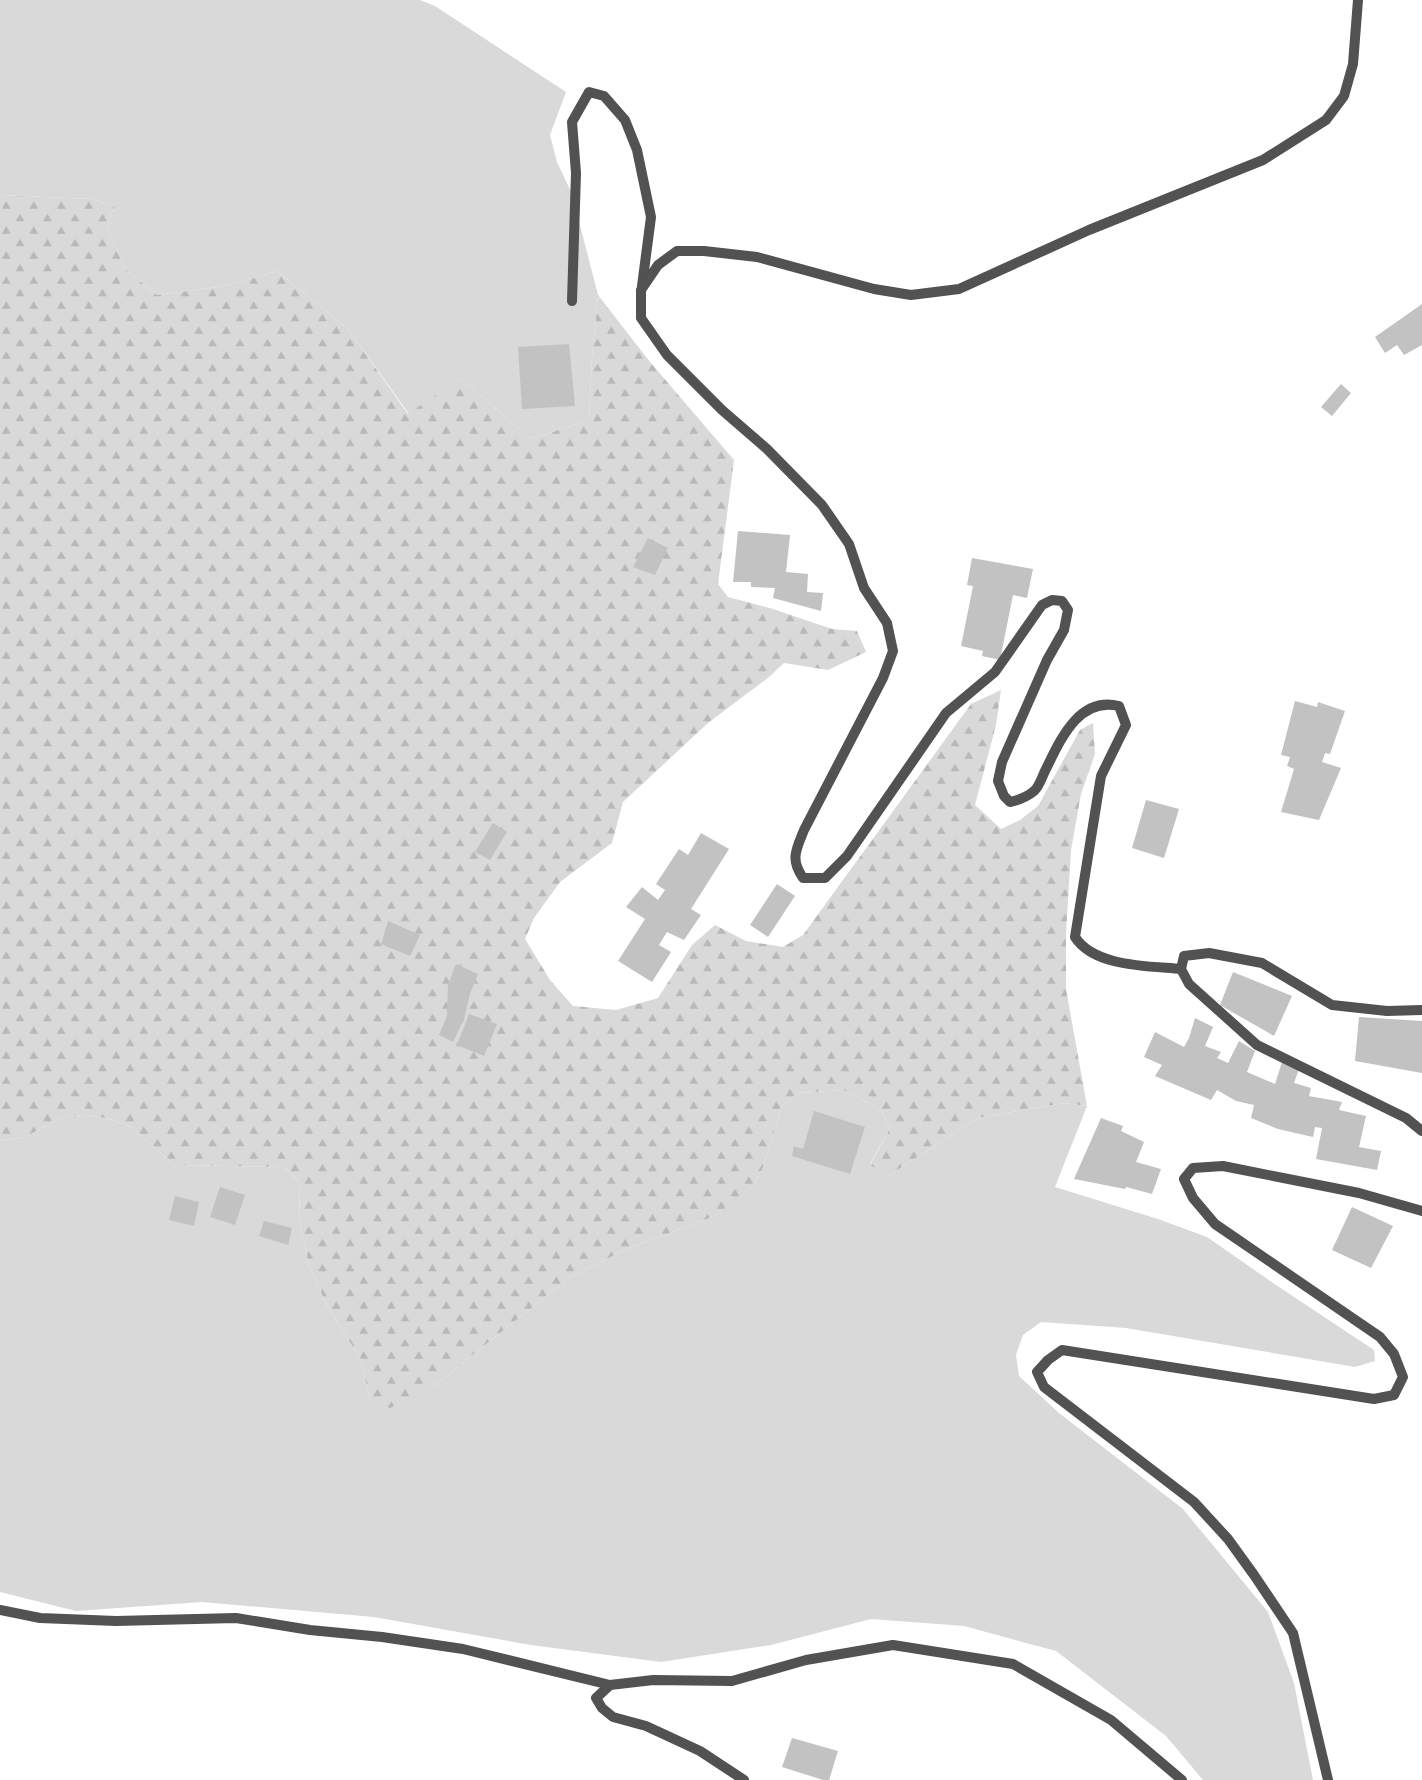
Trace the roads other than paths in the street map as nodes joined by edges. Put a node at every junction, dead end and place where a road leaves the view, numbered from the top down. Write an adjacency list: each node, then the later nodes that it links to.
1 (1358, 0): 2 (street)
2 (641, 290): 3 (street); 4 (street)
3 (572, 301)
4 (1181, 969): 5 (street); 6 (street)
5 (1422, 1010)
6 (1422, 1131)
7 (1422, 1211): 12 (street)
8 (0, 1610): 9 (street)
9 (610, 1685): 10 (street); 11 (street)
10 (744, 1780)
11 (1182, 1780)
12 (1328, 1780)

